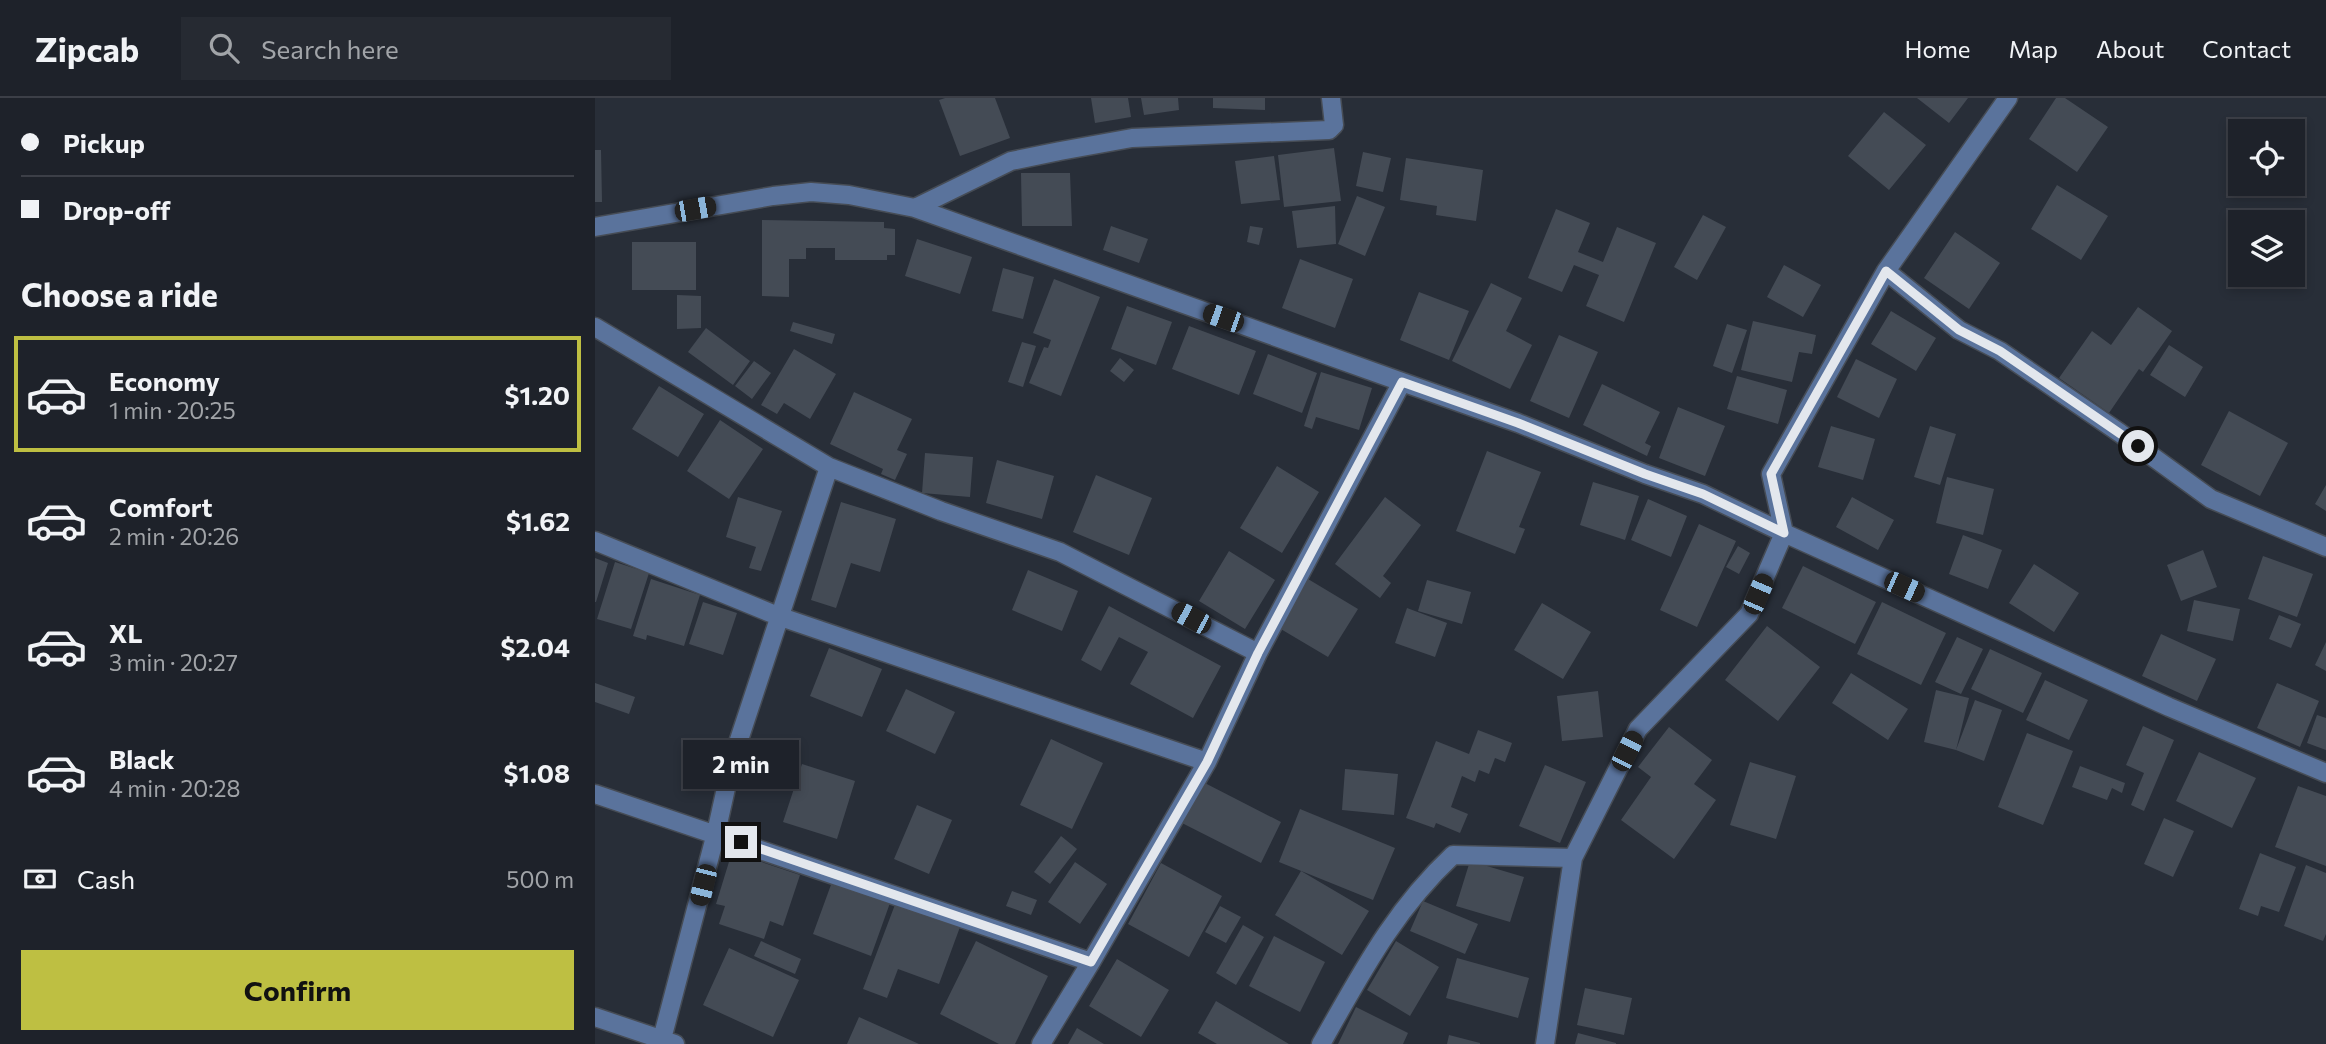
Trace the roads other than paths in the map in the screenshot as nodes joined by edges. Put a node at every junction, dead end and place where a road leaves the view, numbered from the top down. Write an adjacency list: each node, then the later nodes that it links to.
1 (1331, 98): 3 (street)
2 (2008, 98): 5 (street)
3 (915, 208): 4 (street); 7 (street)
4 (595, 227)
5 (1886, 271): 9 (street); 11 (street)
6 (595, 327): 8 (street)
7 (1402, 382): 9 (street); 13 (street)
8 (829, 467): 12 (street); 13 (street)
9 (1784, 533): 15 (street); 18 (street)
10 (595, 541): 12 (street)
11 (2326, 547)
12 (778, 616): 14 (street); 17 (street)
13 (1258, 653): 14 (street)
14 (1207, 762): 19 (street)
15 (2326, 773)
16 (595, 794): 17 (street)
17 (716, 833): 19 (street); 21 (street)
18 (1573, 858): 23 (street); 24 (street)
19 (1091, 962): 22 (street)
20 (595, 1017): 21 (street)
21 (669, 1041)
22 (1041, 1044)
23 (1321, 1044)
24 (1545, 1044)

